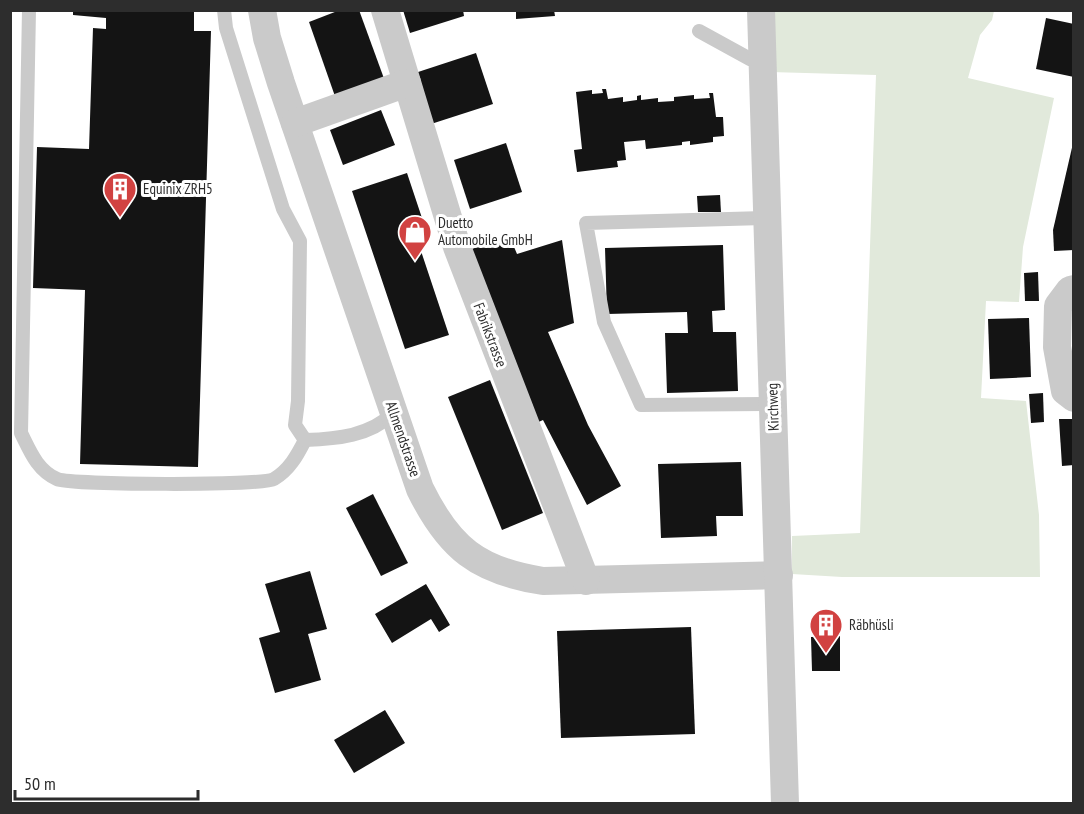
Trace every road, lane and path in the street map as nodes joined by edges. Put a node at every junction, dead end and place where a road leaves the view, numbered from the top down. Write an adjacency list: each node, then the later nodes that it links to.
1 (29, 10): 15 (lane)
2 (224, 10): 15 (lane)
3 (262, 10): 9 (street, Allmendstrasse)
4 (385, 10): 8 (street, Fabrikstrasse)
5 (761, 10): 7 (street, Kirchweg)
6 (699, 31): 7 (lane)
7 (764, 58): 10 (street, Kirchweg)
8 (407, 83): 9 (street); 17 (street, Fabrikstrasse)
9 (295, 123): 14 (street, Allmendstrasse)
10 (768, 218): 13 (street, Kirchweg); 13 (lane)
11 (1074, 289): 12 (street)
12 (1074, 398)
13 (773, 404): 16 (street, Kirchweg)
14 (394, 413): 15 (lane); 17 (street, Allmendstrasse)
15 (305, 441)
16 (779, 575): 17 (street, Allmendstrasse); 18 (street, Kirchweg)
17 (586, 581)
18 (786, 804)

